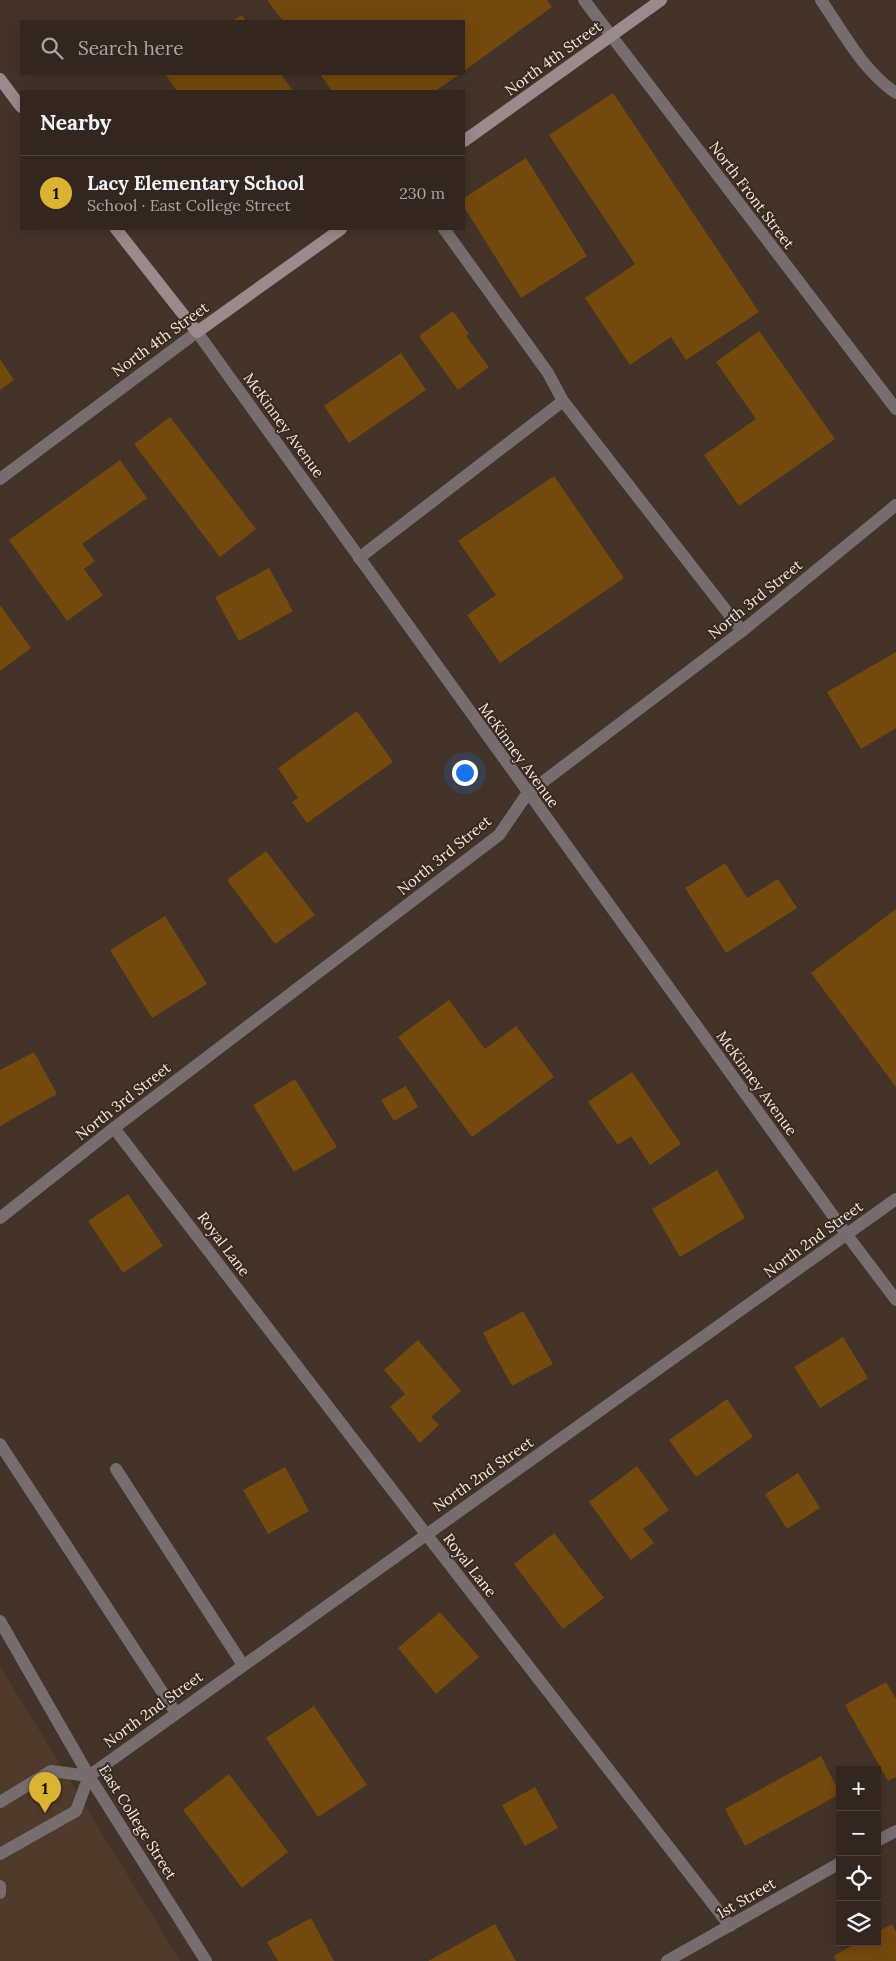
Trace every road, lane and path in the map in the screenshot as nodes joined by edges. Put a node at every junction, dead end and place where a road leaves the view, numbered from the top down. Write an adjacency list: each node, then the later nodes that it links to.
1 (584, 0): 4 (street, North Front Street)
2 (661, 0): 4 (main road, North 4th Street)
3 (821, 0): 6 (street)
4 (611, 37): 8 (main road, North 4th Street); 14 (street, North Front Street)
5 (0, 80): 7 (main road)
6 (896, 93)
7 (20, 106)
8 (465, 140)
9 (117, 230): 12 (main road, McKinney Avenue)
10 (340, 230): 12 (main road, North 4th Street)
11 (445, 230): 13 (street)
12 (196, 332): 15 (street, North 4th Street); 17 (street, McKinney Avenue)
13 (563, 400): 17 (street); 18 (street)
14 (896, 410)
15 (0, 479)
16 (896, 505): 18 (street, North 3rd Street)
17 (359, 558): 19 (street, McKinney Avenue)
18 (742, 631): 19 (street, North 3rd Street)
19 (527, 794): 20 (street, North 3rd Street); 23 (street, McKinney Avenue)
20 (114, 1128): 22 (street, North 3rd Street); 27 (street, Royal Lane)
21 (896, 1199): 23 (street, North 2nd Street)
22 (0, 1218)
23 (847, 1235): 24 (street, McKinney Avenue); 27 (street, North 2nd Street)
24 (896, 1300)
25 (0, 1444): 30 (street)
26 (116, 1469): 29 (street)
27 (426, 1534): 29 (street, North 2nd Street); 39 (street, Royal Lane)
28 (0, 1621): 31 (street, East College Street)
29 (243, 1665): 30 (street, North 2nd Street)
30 (176, 1714): 31 (street, North 2nd Street)
31 (89, 1776): 32 (street); 35 (street); 40 (street, East College Street)
32 (0, 1802)
33 (896, 1830): 34 (street)
34 (881, 1839)
35 (0, 1854)
36 (836, 1865): 39 (street, 1st Street)
37 (0, 1886): 38 (street)
38 (0, 1893)
39 (730, 1926): 41 (street, 1st Street)
40 (206, 1961)
41 (667, 1961)

